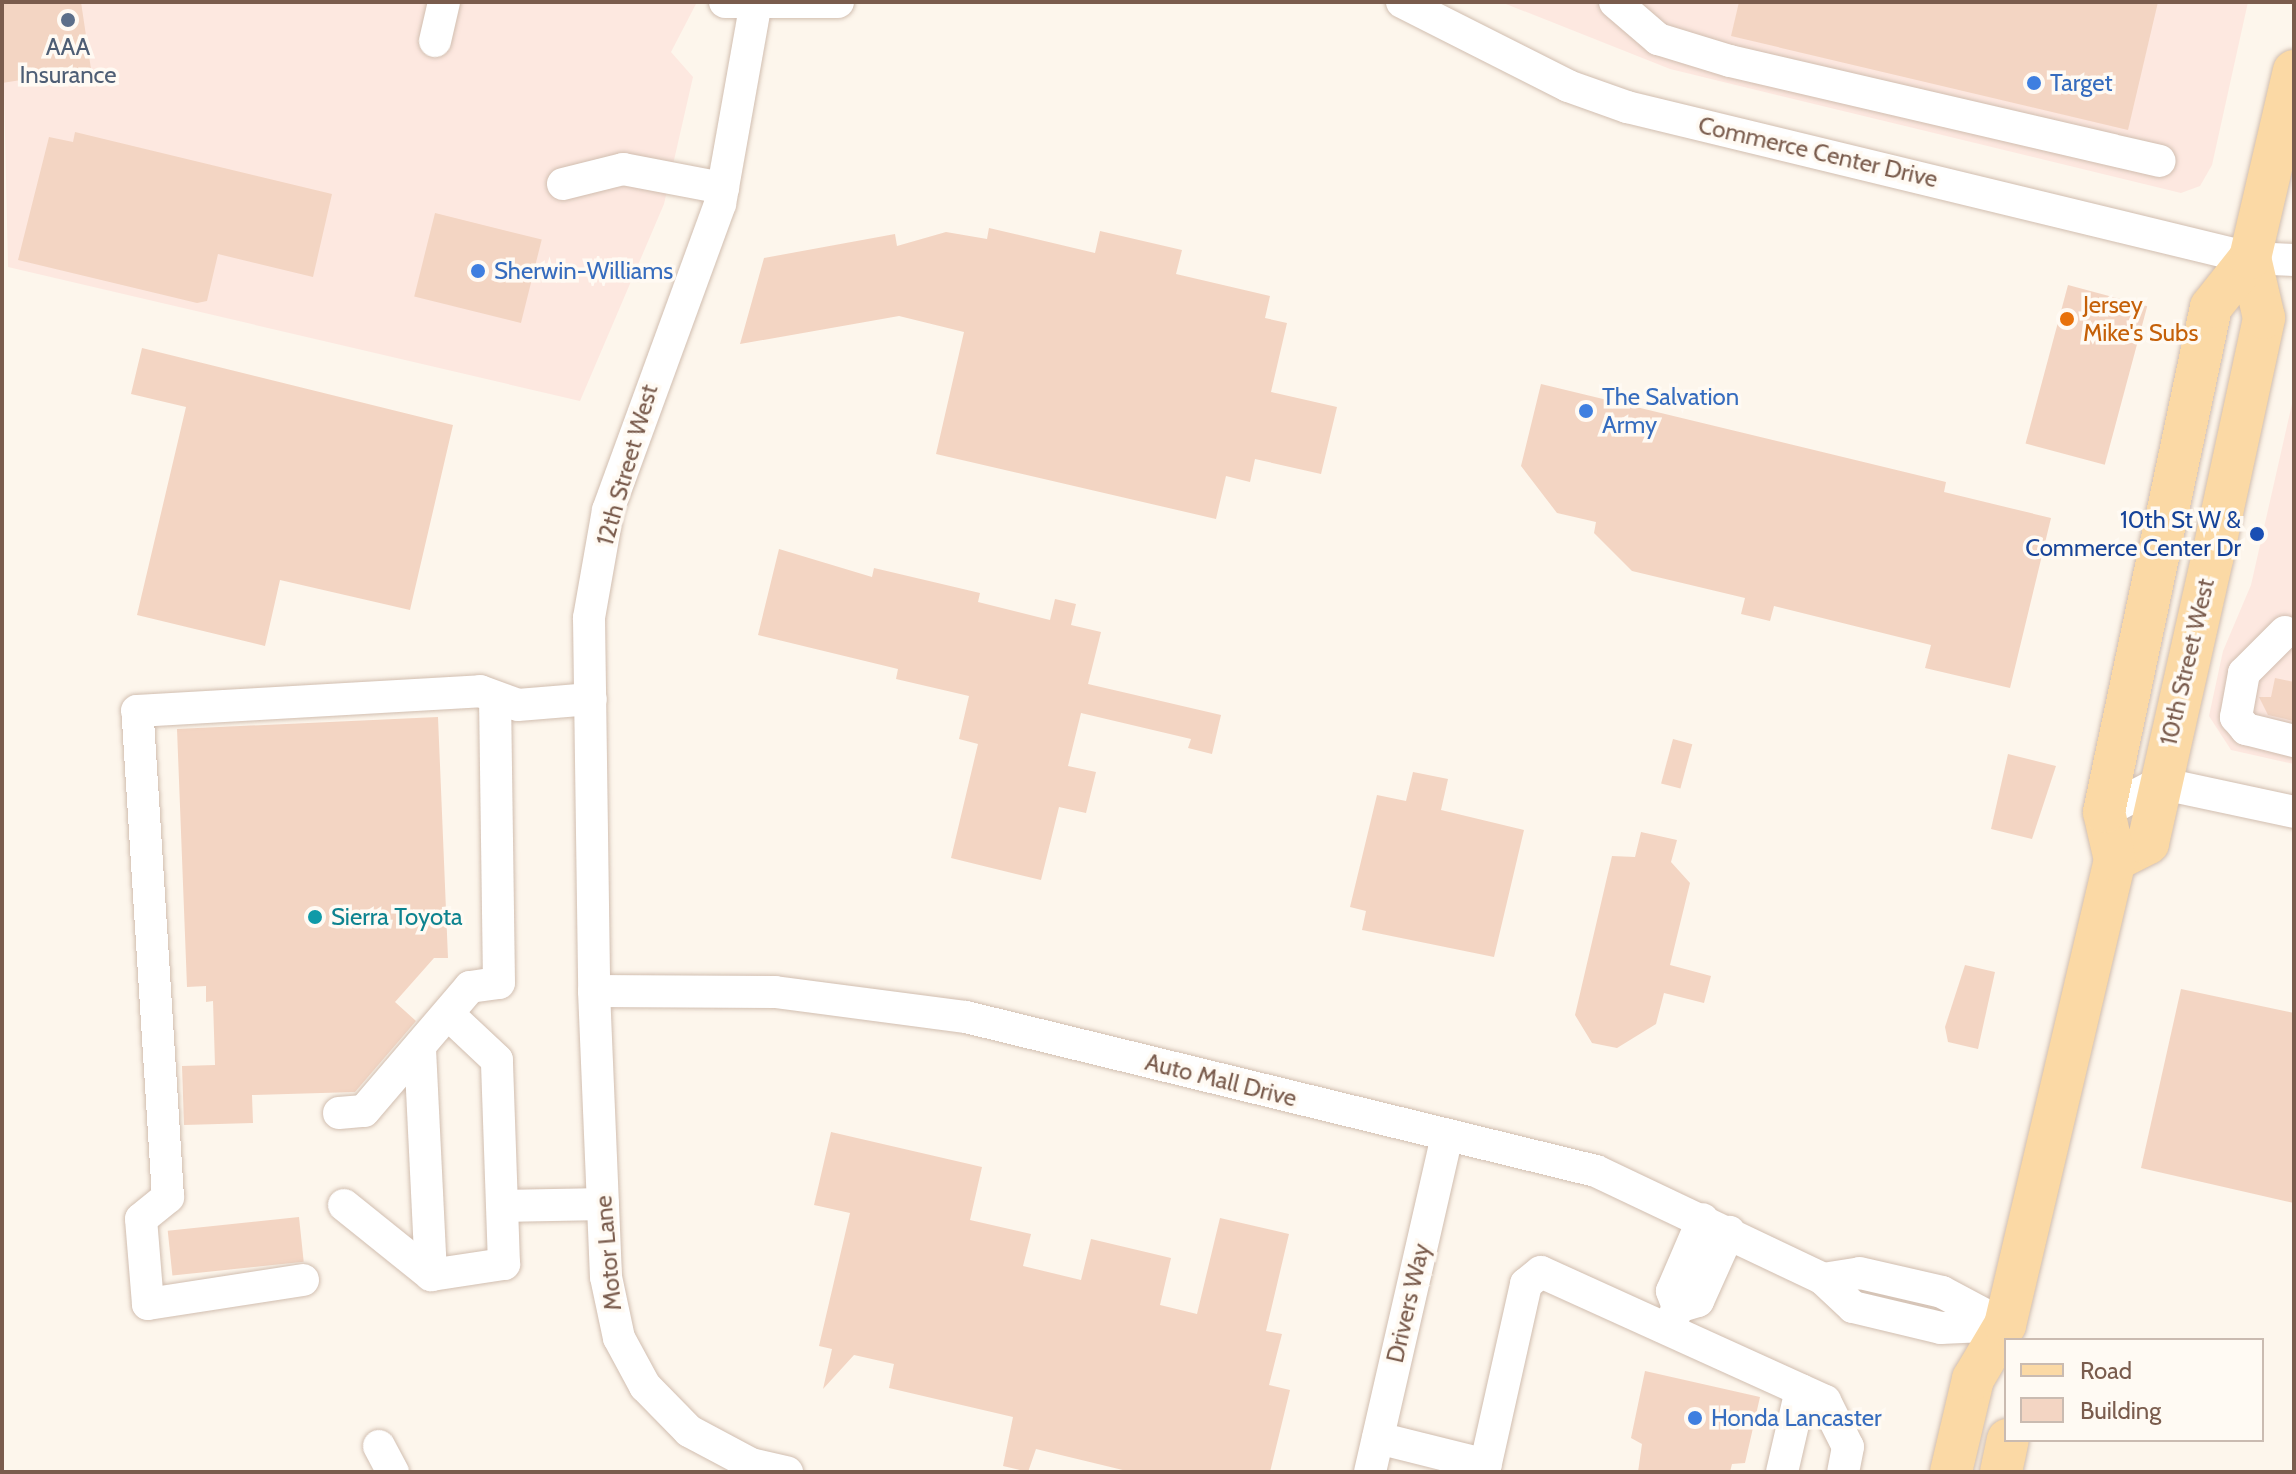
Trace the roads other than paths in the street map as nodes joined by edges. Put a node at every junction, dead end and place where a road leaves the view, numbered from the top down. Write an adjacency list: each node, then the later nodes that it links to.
1 (444, 2): 6 (street)
2 (838, 2): 5 (street)
3 (1402, 2): 11 (street, Commerce Center Drive)
4 (1615, 2): 8 (street)
5 (746, 4): 10 (street, 12th Street West)
6 (435, 41)
7 (2294, 71): 11 (main road, 10th Street West)
8 (2159, 161)
9 (563, 184): 10 (street)
10 (723, 188): 17 (street, 12th Street West)
11 (2250, 258): 12 (street, Commerce Center Drive); 13 (street, Commerce Center Drive); 14 (main road, 10th Street West); 19 (main road, 10th Street West)
12 (2294, 260)
13 (2294, 282)
14 (2168, 490): 19 (main road); 20 (main road, 10th Street West)
15 (2285, 632): 18 (street)
16 (495, 699): 17 (street); 24 (street); 33 (street)
17 (591, 699): 23 (street, 12th Street West)
18 (2294, 741)
19 (2159, 783): 20 (street); 21 (street); 22 (main road, 10th Street West)
20 (2104, 812): 22 (main road, 10th Street West)
21 (2294, 812)
22 (2115, 860): 35 (main road, 10th Street West)
23 (594, 991): 27 (street, Auto Mall Drive); 28 (street, Motor Lane)
24 (448, 1014): 25 (street); 30 (street)
25 (420, 1049): 26 (street); 32 (street)
26 (339, 1113)
27 (1447, 1135): 31 (street, Auto Mall Drive); 37 (street, Drivers Way)
28 (603, 1204): 30 (street); 39 (street, Motor Lane)
29 (344, 1205): 32 (street)
30 (503, 1206): 32 (street)
31 (1716, 1225): 34 (street); 35 (street, Auto Mall Drive)
32 (431, 1275)
33 (303, 1280)
34 (1674, 1318): 36 (street); 40 (street)
35 (2007, 1333): 45 (main road, 10th Street West)
36 (1801, 1390): 43 (street); 44 (street)
37 (1378, 1438): 40 (street); 42 (street, Drivers Way)
38 (2008, 1442): 46 (main road)
39 (750, 1468): 41 (street, Motor Lane)
40 (1485, 1468)
41 (787, 1472)
42 (1370, 1472)
43 (1782, 1472)
44 (1843, 1472)
45 (1951, 1472)
46 (2001, 1472)

